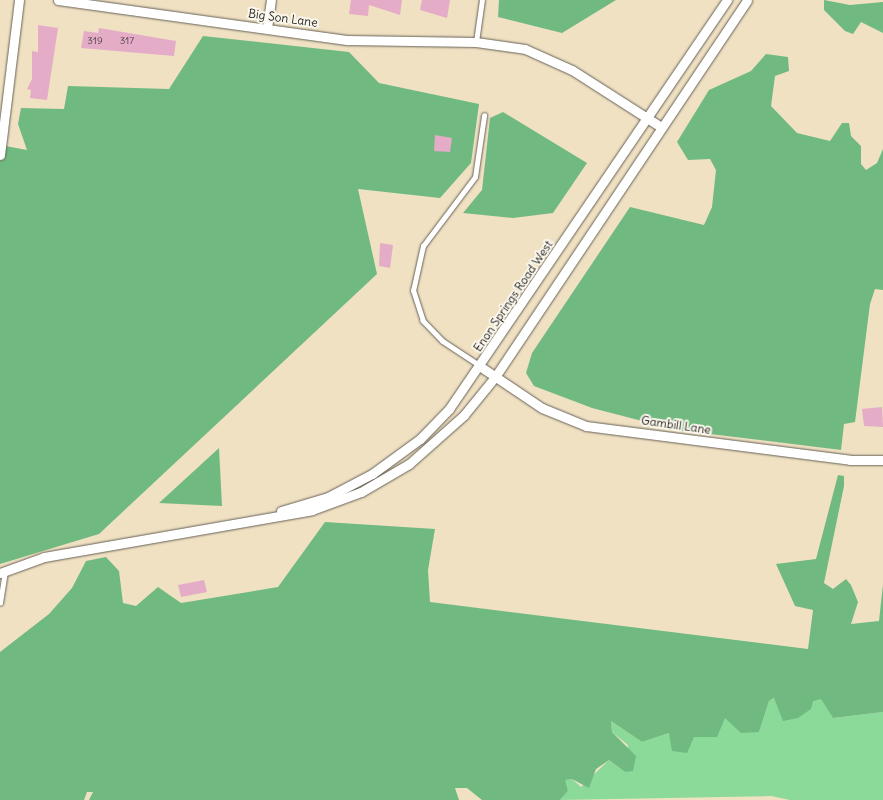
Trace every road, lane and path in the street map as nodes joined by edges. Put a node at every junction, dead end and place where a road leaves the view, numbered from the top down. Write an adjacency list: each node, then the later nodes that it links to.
1 (19, 0): 12 (street)
2 (58, 0): 7 (street, Big Son Lane)
3 (271, 0): 7 (street)
4 (482, 0): 8 (lane)
5 (727, 0): 10 (street, Enon Springs Road West)
6 (747, 0): 11 (street)
7 (267, 28): 8 (street, Big Son Lane)
8 (476, 42): 10 (street, Big Son Lane)
9 (484, 116): 13 (lane)
10 (648, 118): 11 (street, Big Son Lane); 13 (street, Enon Springs Road West)
11 (661, 127): 14 (street)
12 (0, 150)
13 (481, 367): 14 (street, Gambill Lane); 16 (street, Enon Springs Road West)
14 (495, 377): 15 (street, Gambill Lane); 16 (street)
15 (883, 460)
16 (248, 520): 17 (street)
17 (2, 571): 18 (lane)
18 (0, 603)

